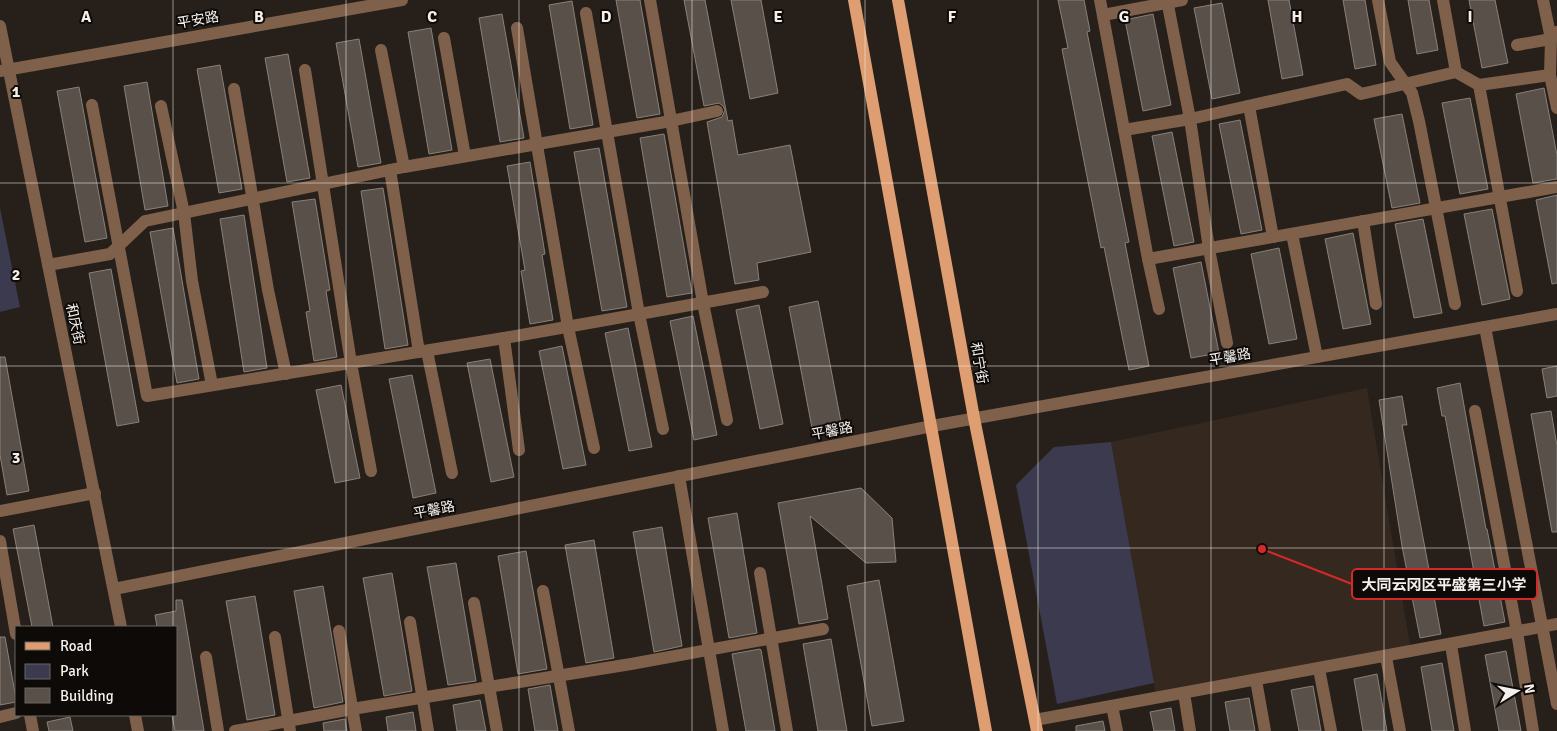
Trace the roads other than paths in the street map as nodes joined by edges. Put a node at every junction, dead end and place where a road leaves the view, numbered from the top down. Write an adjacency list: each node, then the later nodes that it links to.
1 (402, 0): 19 (street, 平安路)
2 (650, 0): 32 (street)
3 (854, 0): 72 (main road)
4 (898, 0): 70 (main road, 和宁街)
5 (1100, 0): 12 (street)
6 (1182, 0): 10 (street)
7 (1378, 0): 23 (street)
8 (1443, 0): 21 (street)
9 (1543, 0): 15 (street)
10 (1167, 1): 12 (street); 31 (street)
11 (586, 13): 34 (street)
12 (1103, 15): 33 (street)
13 (0, 26): 19 (street, 和庆街)
14 (517, 28): 35 (street)
15 (1554, 34): 17 (street); 22 (street)
16 (444, 38): 36 (street)
17 (1517, 45)
18 (381, 50): 37 (street)
19 (4, 70): 51 (street, 和庆街)
20 (305, 70): 39 (street)
21 (1456, 72): 23 (street); 24 (street)
22 (1550, 75): 24 (street); 29 (street)
23 (1404, 83): 28 (street); 43 (street)
24 (1479, 85): 41 (street)
25 (234, 89): 42 (street)
26 (92, 105): 48 (street)
27 (161, 106): 44 (street)
28 (1249, 106): 31 (street); 47 (street)
29 (1557, 108)
30 (717, 111): 32 (street)
31 (1190, 119): 33 (street); 49 (street)
32 (671, 121): 34 (street); 54 (street)
33 (1124, 130): 50 (street)
34 (607, 132): 35 (street); 58 (street)
35 (537, 143): 36 (street); 60 (street)
36 (465, 156): 37 (street)
37 (404, 167): 38 (street)
38 (390, 170): 39 (street); 64 (street)
39 (323, 184): 42 (street); 66 (street)
40 (1557, 187): 41 (street)
41 (1499, 197): 43 (street); 52 (street)
42 (253, 199): 44 (street); 67 (street)
43 (1436, 208): 45 (street); 56 (street)
44 (184, 213): 48 (street); 68 (street)
45 (1363, 221): 46 (street); 55 (street)
46 (1292, 234): 47 (street); 65 (street)
47 (1273, 237): 49 (street)
48 (118, 246): 51 (street); 68 (street)
49 (1209, 249): 50 (street); 63 (street)
50 (1148, 259): 57 (street)
51 (48, 265): 79 (street, 和庆街)
52 (1517, 291)
53 (763, 292): 54 (street)
54 (703, 302): 58 (street); 71 (street)
55 (1376, 304)
56 (1455, 304)
57 (1159, 309)
58 (639, 314): 60 (street); 73 (street)
59 (1557, 314): 61 (street, 平馨路)
60 (568, 327): 62 (street); 74 (street)
61 (1484, 327): 65 (street, 平馨路); 89 (street)
62 (504, 338): 64 (street); 75 (street)
63 (1227, 343)
64 (423, 351): 66 (street); 77 (street)
65 (1317, 357): 70 (street, 平馨路)
66 (351, 363): 67 (street); 76 (street)
67 (286, 374): 68 (street)
68 (212, 385)
69 (1475, 411): 93 (street)
70 (974, 418): 72 (street, 平馨路); 114 (main road, 和宁街)
71 (727, 420)
72 (932, 426): 78 (street, 平馨路); 125 (main road)
73 (662, 429)
74 (594, 448)
75 (519, 450)
76 (371, 471)
77 (452, 473)
78 (679, 476): 83 (street, 平馨路); 97 (street)
79 (94, 493): 80 (street); 83 (street, 和庆街)
80 (0, 511)
81 (0, 541): 90 (street)
82 (760, 573): 95 (street)
83 (114, 588): 88 (street, 和庆街)
84 (543, 591): 101 (street)
85 (474, 603): 103 (street)
86 (410, 622): 105 (street)
87 (1557, 624): 89 (street)
88 (121, 626)
89 (1543, 627): 93 (street); 106 (street)
90 (15, 628)
91 (823, 629): 95 (street)
92 (339, 631): 108 (street)
93 (1516, 632): 96 (street); 132 (street)
94 (275, 637): 113 (street)
95 (772, 638): 97 (street); 124 (street)
96 (1450, 645): 99 (street); 131 (street)
97 (709, 650): 101 (street); 123 (street)
98 (206, 657): 117 (street)
99 (1386, 657): 100 (street); 130 (street)
100 (1319, 669): 102 (street); 129 (street)
101 (558, 676): 103 (street); 122 (street)
102 (1256, 680): 104 (street); 128 (street)
103 (489, 687): 105 (street); 121 (street)
104 (1184, 693): 107 (street); 127 (street)
105 (423, 698): 108 (street); 120 (street)
106 (1557, 704)
107 (1112, 706): 114 (street); 126 (street)
108 (352, 709): 113 (street); 119 (street)
109 (15, 713): 110 (street)
110 (0, 716)
111 (30, 716): 115 (street)
112 (135, 716): 116 (street)
113 (289, 726): 118 (street)
114 (1036, 726)
115 (33, 731)
116 (138, 731)
117 (218, 731)
118 (235, 731)
119 (356, 731)
120 (428, 731)
121 (497, 731)
122 (569, 731)
123 (723, 731)
124 (787, 731)
125 (986, 731)
126 (1117, 731)
127 (1190, 731)
128 (1265, 731)
129 (1331, 731)
130 (1400, 731)
131 (1466, 731)
132 (1533, 731)

